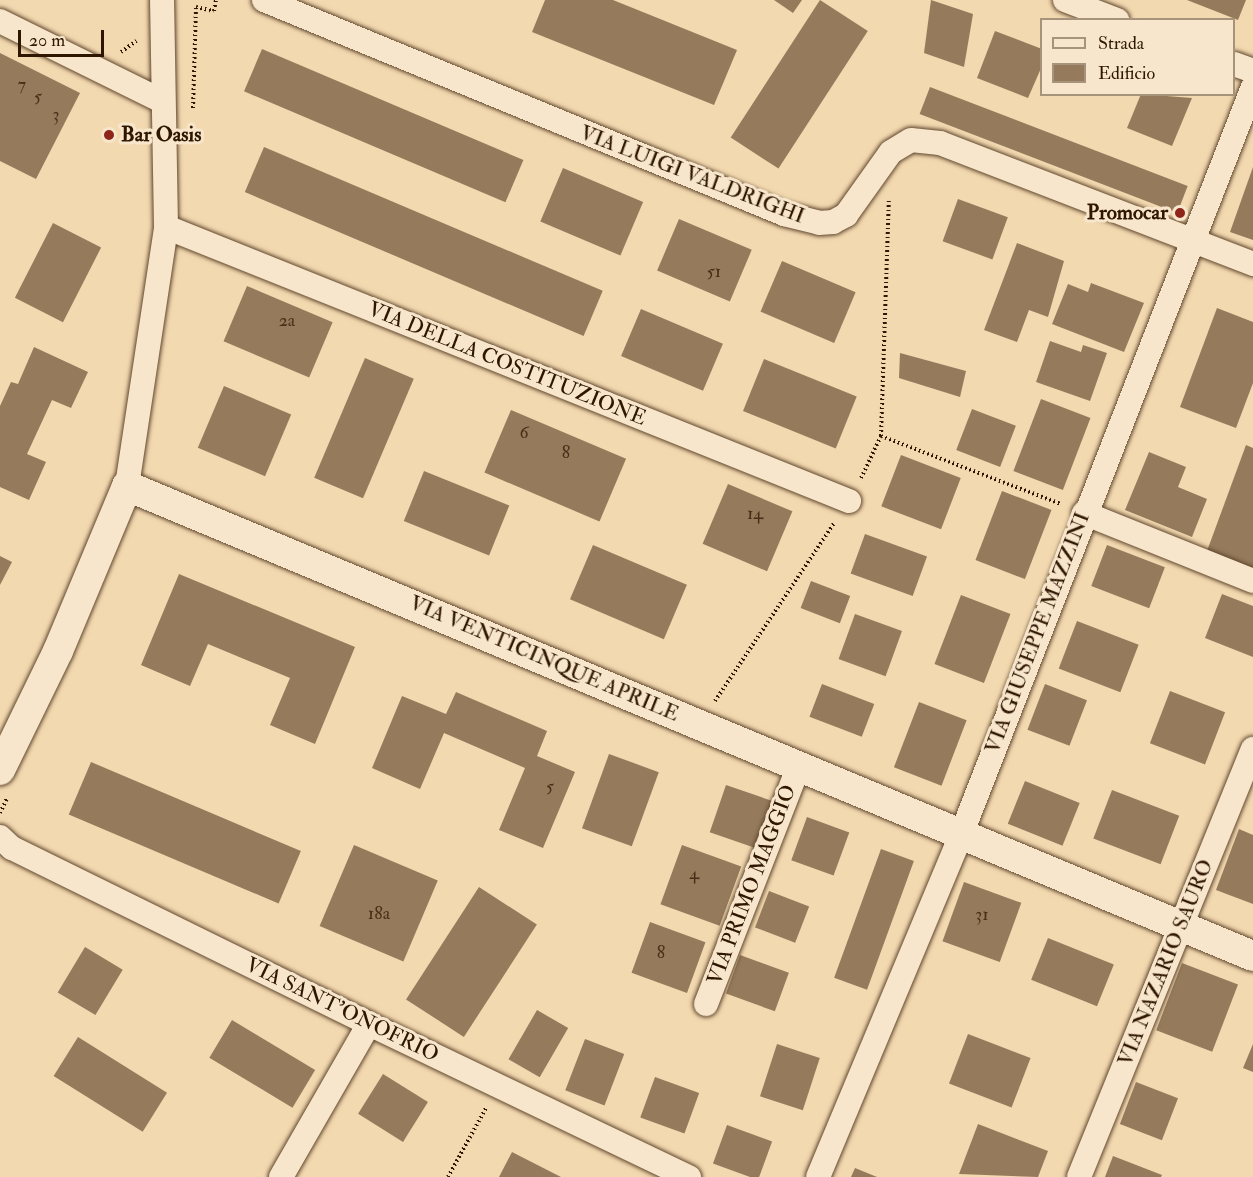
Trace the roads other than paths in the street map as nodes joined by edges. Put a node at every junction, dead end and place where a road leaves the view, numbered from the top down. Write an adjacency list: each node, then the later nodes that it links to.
1 (162, 0): 9 (street)
2 (264, 0): 11 (street, VIA LUIGI VALDRIGHI)
3 (1065, 0): 4 (street)
4 (1112, 18)
5 (0, 21): 9 (street)
6 (1235, 65): 7 (street)
7 (1253, 71)
8 (1253, 87): 11 (street, VIA GIUSEPPE MAZZINI)
9 (162, 101): 10 (street)
10 (166, 227): 13 (street); 14 (street, VIA DELLA COSTITUZIONE)
11 (1196, 242): 12 (street); 15 (street, VIA GIUSEPPE MAZZINI)
12 (1253, 264)
13 (126, 486): 18 (street, VIA VENTICINQUE APRILE); 19 (street)
14 (849, 501)
15 (1084, 513): 16 (street); 20 (street, VIA GIUSEPPE MAZZINI)
16 (1253, 581)
17 (1253, 749): 22 (street, VIA NAZARIO SAURO)
18 (799, 766): 20 (street, VIA VENTICINQUE APRILE); 24 (street, VIA PRIMO MAGGIO)
19 (0, 770)
20 (961, 835): 22 (street, VIA VENTICINQUE APRILE); 28 (street, VIA GIUSEPPE MAZZINI)
21 (0, 837): 25 (street, VIA SANT'ONOFRIO)
22 (1182, 926): 23 (street, VIA VENTICINQUE APRILE); 29 (street, VIA NAZARIO SAURO)
23 (1253, 956)
24 (706, 1004)
25 (369, 1024): 26 (street); 27 (street, VIA SANT'ONOFRIO)
26 (281, 1177)
27 (689, 1177)
28 (818, 1177)
29 (1078, 1177)

